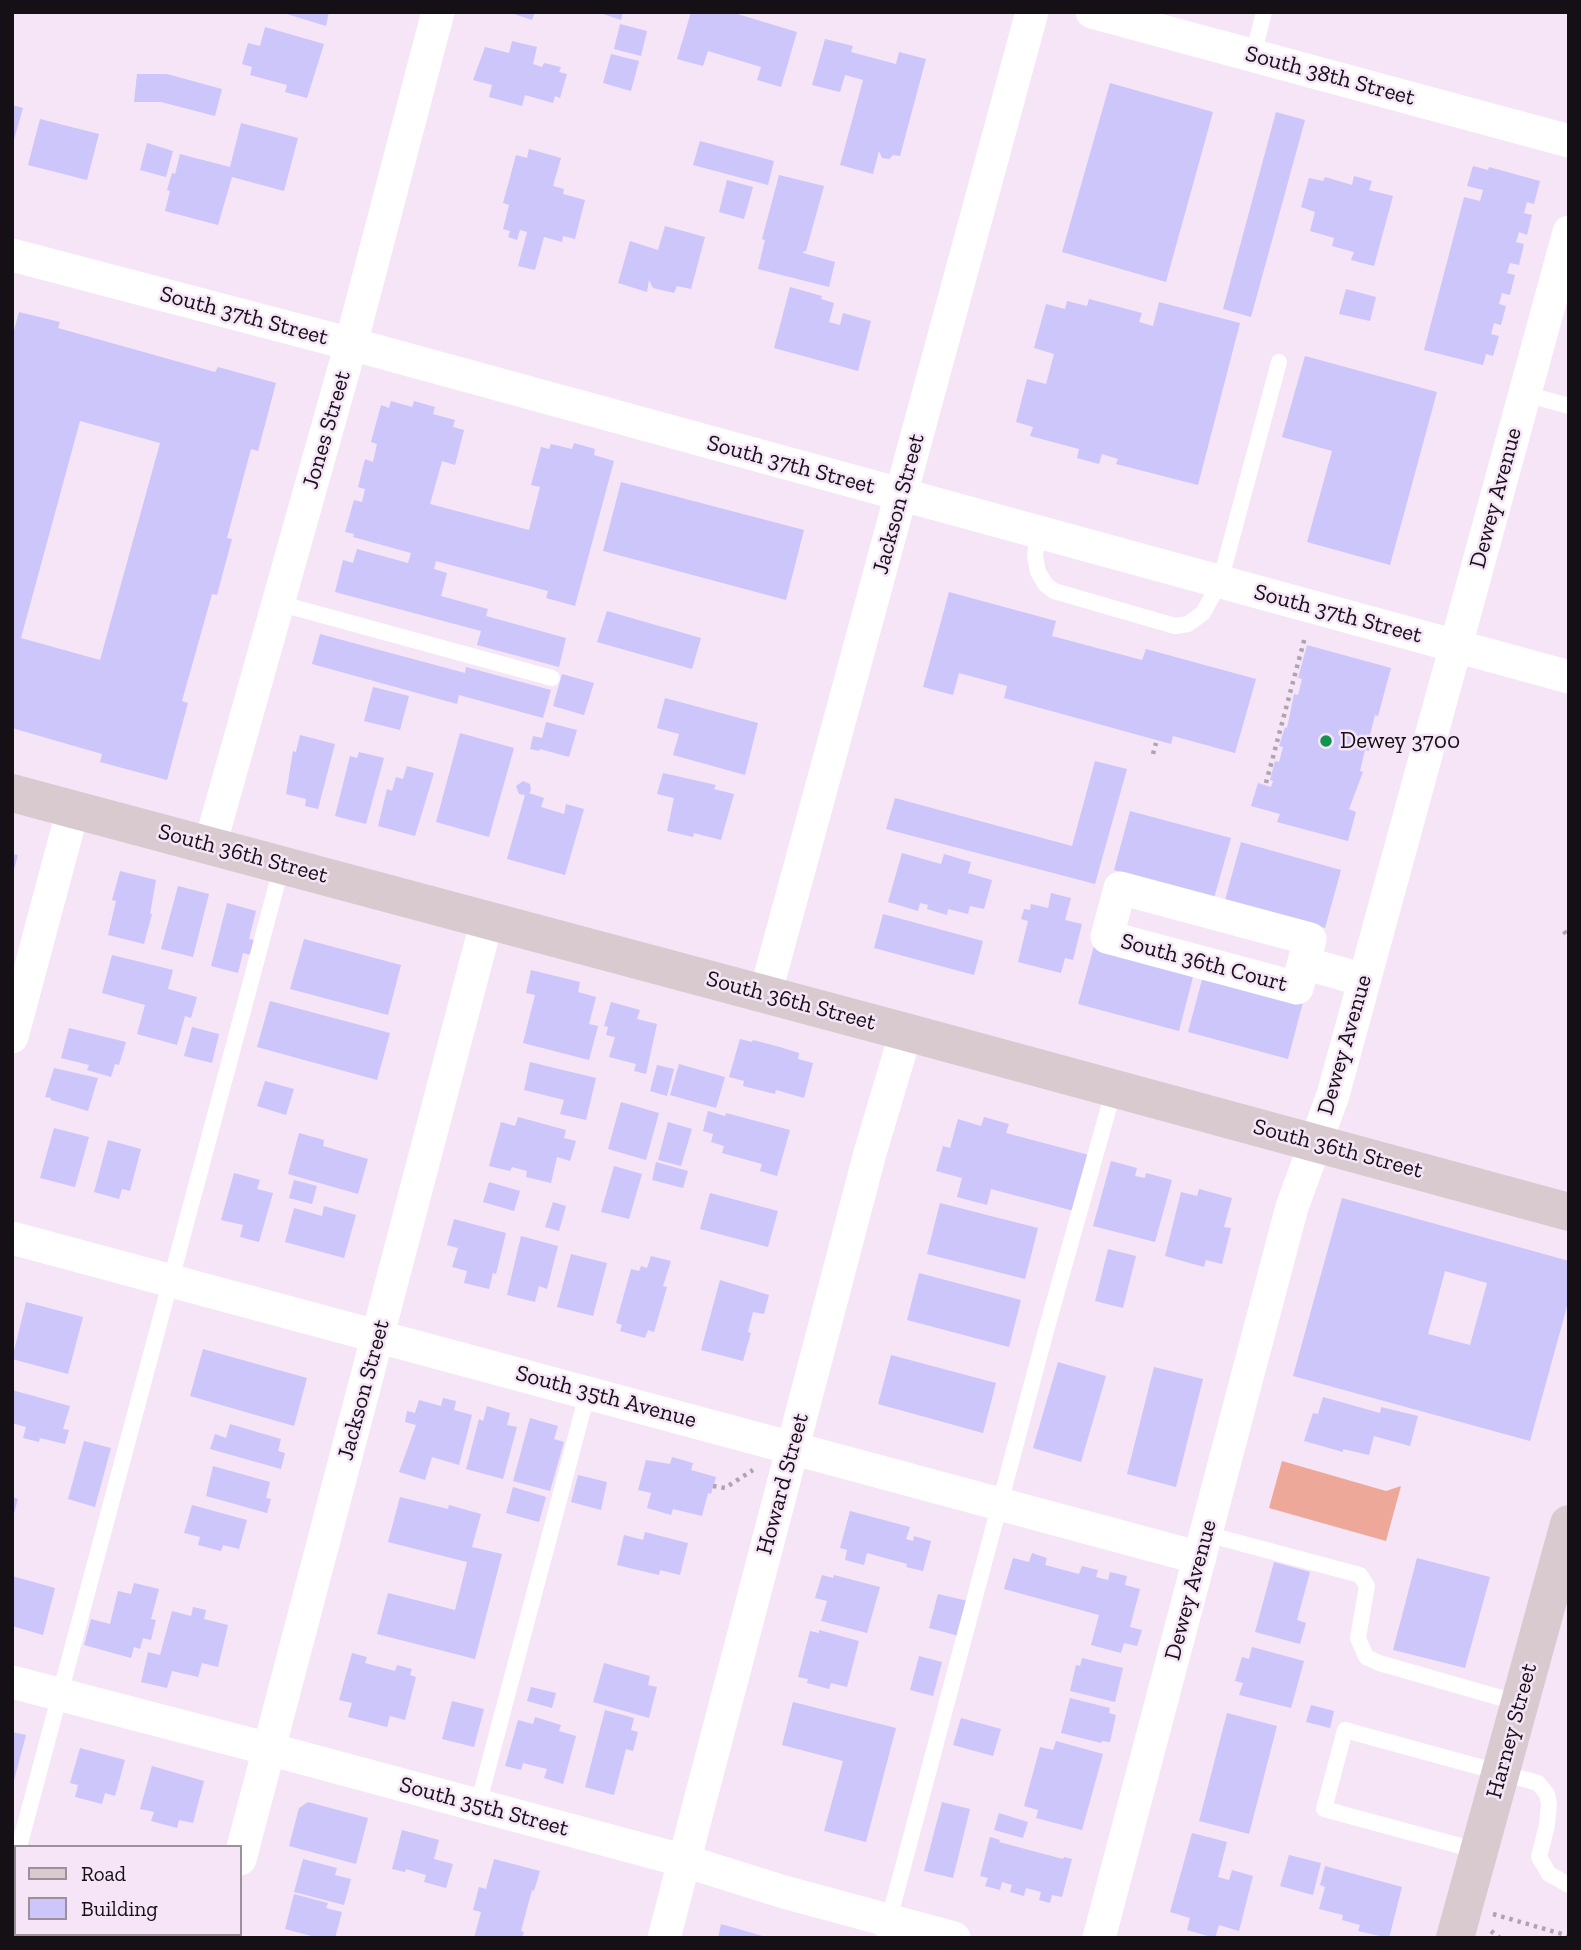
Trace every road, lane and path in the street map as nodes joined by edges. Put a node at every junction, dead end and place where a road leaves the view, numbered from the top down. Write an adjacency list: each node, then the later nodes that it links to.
1 (438, 12): 9 (street, Jones Street)
2 (1032, 12): 13 (street, Jackson Street)
3 (1092, 12): 5 (street, South 38th Street)
4 (1264, 12): 5 (lane)
5 (1253, 55): 6 (street, South 38th Street)
6 (1569, 141)
7 (1569, 232): 11 (street, Dewey Avenue)
8 (12, 255): 9 (street, South 37th Street)
9 (351, 344): 13 (street, South 37th Street); 16 (street, Jones Street)
10 (1279, 362): 15 (lane)
11 (1525, 394): 12 (lane); 18 (street, Dewey Avenue)
12 (1569, 406)
13 (901, 495): 14 (street, South 37th Street); 33 (street, Jackson Street)
14 (1038, 532): 15 (street, South 37th Street); 15 (lane)
15 (1220, 582): 18 (street, South 37th Street)
16 (278, 603): 20 (lane); 26 (street, Jones Street)
17 (1305, 637): 23 (path)
18 (1455, 646): 19 (street, South 37th Street); 32 (street, Dewey Avenue)
19 (1569, 677)
20 (552, 678)
21 (1156, 743): 22 (path)
22 (1153, 754)
23 (1266, 783)
24 (12, 793): 25 (street, South 36th Street)
25 (73, 809): 26 (street, South 36th Street); 35 (street)
26 (210, 845): 27 (street, South 36th Street)
27 (282, 865): 28 (street, South 36th Street); 40 (lane)
28 (487, 920): 33 (street, South 36th Street); 41 (street, Jackson Street)
29 (1564, 931): 30 (path)
30 (1569, 939)
31 (1304, 963): 31 (street, South 36th Court); 32 (street, South 36th Court)
32 (1364, 980): 37 (street, Dewey Avenue)
33 (765, 995): 34 (street, South 36th Street)
34 (906, 1032): 36 (street, South 36th Street); 43 (street, Howard Street)
35 (12, 1037)
36 (1114, 1089): 37 (street, South 36th Street); 46 (lane)
37 (1315, 1145): 38 (street, South 36th Street); 48 (street, Dewey Avenue)
38 (1569, 1212)
39 (12, 1238): 40 (street, South 35th Avenue)
40 (170, 1281): 41 (street, South 35th Avenue); 50 (lane)
41 (378, 1337): 42 (street, South 35th Avenue); 52 (street, Jackson Street)
42 (587, 1391): 43 (street, South 35th Avenue); 54 (lane)
43 (793, 1448): 46 (street, South 35th Avenue); 58 (street, Howard Street)
44 (761, 1465): 45 (path)
45 (713, 1486)
46 (1001, 1504): 48 (street, South 35th Avenue); 61 (lane)
47 (1569, 1524): 51 (street, Harney Street)
48 (1203, 1546): 51 (lane); 65 (street, Dewey Avenue)
49 (12, 1682): 50 (street, South 35th Street)
50 (61, 1695): 52 (street, South 35th Street); 55 (lane)
51 (1519, 1703): 53 (street, Harney Street)
52 (269, 1749): 54 (street, South 35th Street); 56 (street, Jackson Street)
53 (1500, 1773): 57 (street, Harney Street); 57 (lane); 59 (lane)
54 (478, 1805): 58 (street, South 35th Street)
55 (20, 1845)
56 (242, 1851)
57 (1479, 1851): 66 (street, Harney Street)
58 (685, 1861): 61 (street, South 35th Street); 63 (street, Howard Street)
59 (1569, 1885)
60 (1489, 1913): 62 (path)
61 (886, 1929): 64 (street, South 35th Street)
62 (1569, 1936)
63 (664, 1938)
64 (954, 1938)
65 (1099, 1938)
66 (1455, 1938)

